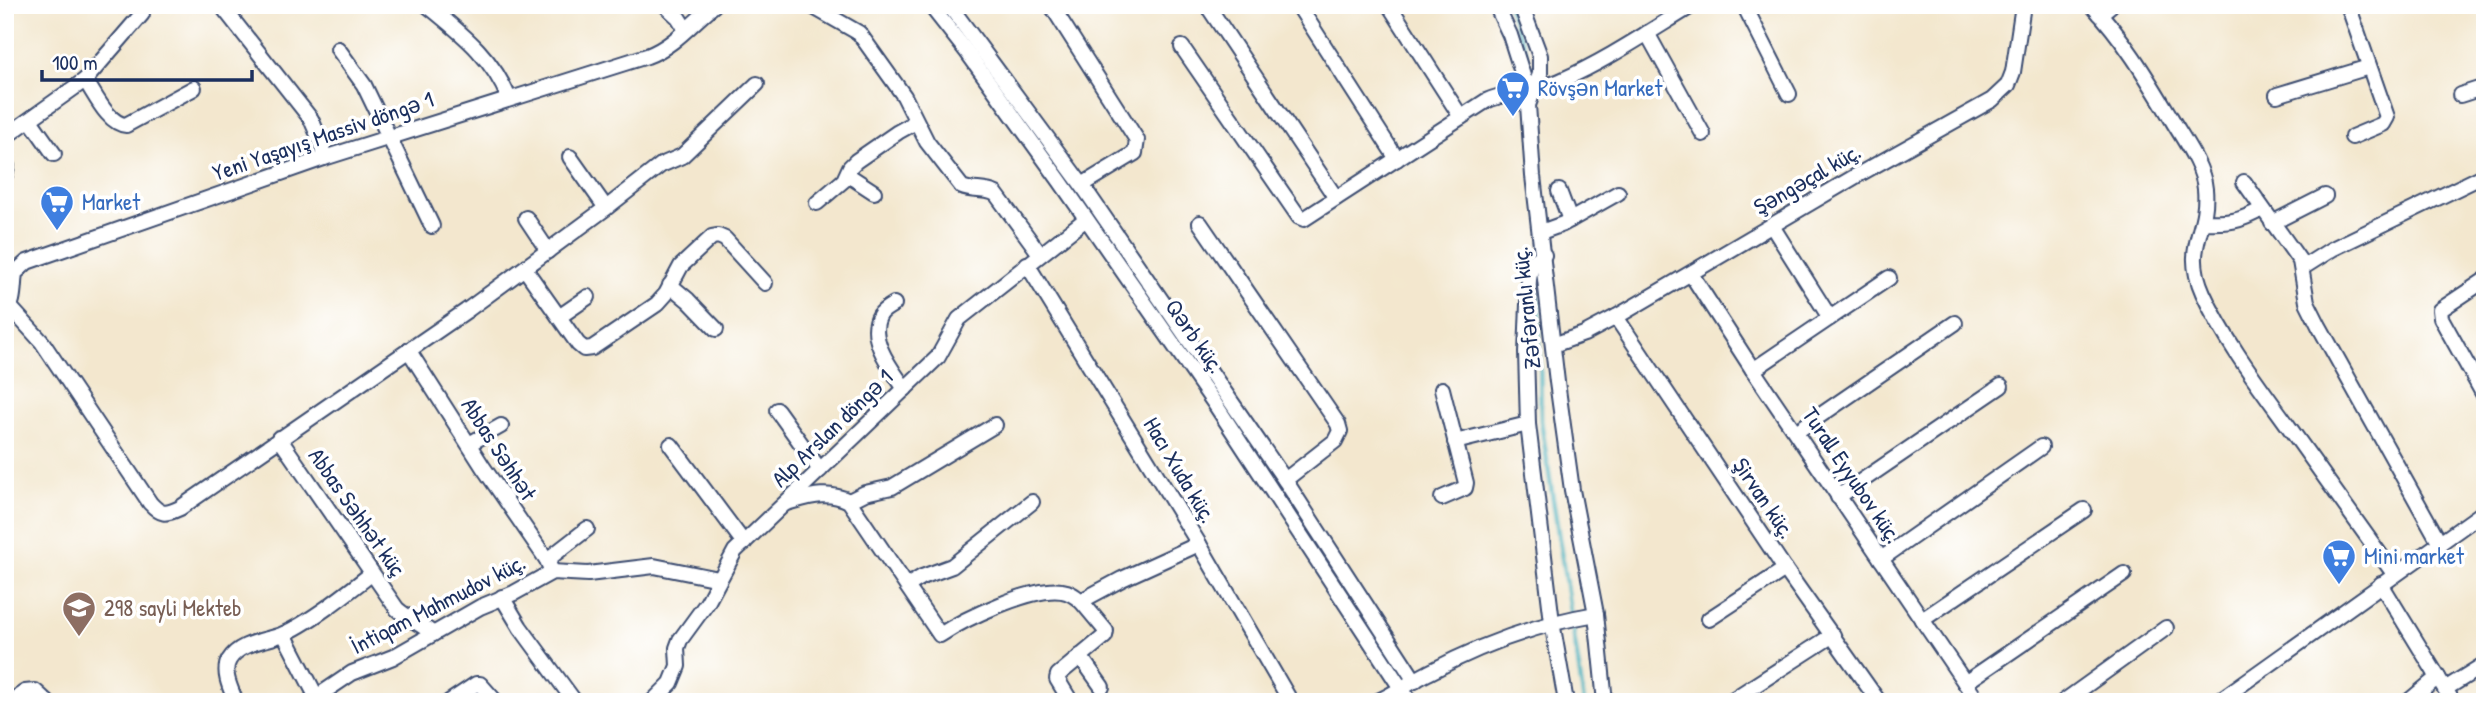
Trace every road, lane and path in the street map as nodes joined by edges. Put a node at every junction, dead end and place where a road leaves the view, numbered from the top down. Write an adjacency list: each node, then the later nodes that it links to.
1 (427, 5): 35 (street)
2 (665, 5): 22 (street)
3 (714, 5): 22 (street, Yeni Yaşayış Massiv döngə 1)
4 (810, 5): 38 (street)
5 (930, 5): 62 (street, Qərb küç.)
6 (949, 5): 52 (street, Qərb küç.)
7 (1051, 5): 52 (street)
8 (1207, 5): 57 (street)
9 (1298, 5): 46 (street)
10 (1389, 5): 36 (street)
11 (1496, 5): 31 (street)
12 (1521, 5): 31 (street, Zəfəranlı küç.)
13 (1662, 5): 21 (street)
14 (1693, 5): 21 (street)
15 (1744, 5): 32 (street)
16 (2023, 5): 68 (street, Şəngəçal küç.)
17 (2348, 5): 26 (street)
18 (2101, 8): 64 (street)
19 (226, 10): 45 (street)
20 (142, 14): 27 (street)
21 (1670, 20): 23 (street)
22 (685, 28): 35 (street, Yeni Yaşayış Massiv döngə 1)
23 (1647, 33): 31 (street); 39 (street)
24 (1182, 47): 57 (street)
25 (338, 49): 41 (street)
26 (2370, 67): 33 (street); 42 (street)
27 (85, 80): 30 (street); 37 (street)
28 (757, 84): 59 (street)
29 (2485, 87): 34 (street)
30 (194, 88)
31 (1533, 89): 36 (street); 69 (street, Zəfəranlı küç.)
32 (1789, 93)
33 (2277, 95)
34 (2460, 95)
35 (509, 99): 41 (street, Yeni Yaşayış Massiv döngə 1)
36 (1461, 117): 46 (street)
37 (30, 120): 40 (street); 43 (street)
38 (916, 122): 49 (street); 71 (street)
39 (1703, 134)
40 (5, 137)
41 (389, 137): 45 (street, Yeni Yaşayış Massiv döngə 1); 67 (street)
42 (2352, 137)
43 (54, 154)
44 (570, 157): 59 (street)
45 (324, 158): 75 (street, Yeni Yaşayış Massiv döngə 1)
46 (1397, 159): 57 (street)
47 (5, 162): 48 (street)
48 (5, 175)
49 (848, 175): 54 (street); 58 (street)
50 (2485, 175): 74 (street)
51 (2244, 182): 60 (street)
52 (1083, 185): 108 (street, Qərb küç.)
53 (1559, 191): 63 (street)
54 (874, 192)
55 (1618, 193): 63 (street)
56 (2325, 196): 66 (street)
57 (1336, 198)
58 (817, 202)
59 (607, 208): 70 (street)
60 (2262, 209): 64 (street); 66 (street)
61 (526, 218): 70 (street)
62 (1086, 219): 71 (street, Alp Arslan döngə 1); 145 (street, Qərb küç.)
63 (1570, 220): 69 (street)
64 (2203, 222): 124 (street)
65 (1200, 223): 108 (street)
66 (2272, 223): 74 (street)
67 (432, 226)
68 (1772, 226): 77 (street, Şəngəçal küç.); 87 (street)
69 (1541, 232): 72 (street, Zəfəranlı küç.)
70 (548, 251): 76 (street)
71 (1040, 254): 73 (street, Alp Arslan döngə 1)
72 (1544, 255): 90 (street, Zəfəranlı küç.); 98 (street)
73 (1027, 264): 95 (street, Alp Arslan döngə 1); 119 (street, Hacı Xuda küç.)
74 (2302, 268): 118 (street)
75 (10, 269): 84 (street, Yeni Yaşayış Massiv döngə 1)
76 (525, 269): 85 (street); 91 (street)
77 (1691, 274): 86 (street, Şəngəçal küç.); 92 (street, Turall Eyyubov küç.)
78 (1889, 278): 87 (street)
79 (2485, 280): 96 (street)
80 (765, 283): 81 (street)
81 (670, 285): 85 (street); 89 (street)
82 (588, 297): 85 (street)
83 (894, 304): 95 (street)
84 (8, 311): 102 (street)
85 (559, 317)
86 (1616, 317): 90 (street, Şəngəçal küç.); 122 (street, Şirvan küç.)
87 (1830, 318): 92 (street)
88 (1955, 323): 101 (street)
89 (716, 329)
90 (1553, 345): 131 (street, Zəfəranlı küç.)
91 (409, 351): 102 (street); 104 (street, Abbas Səhhət)
92 (1753, 370): 101 (street, Turall Eyyubov küç.)
93 (2001, 386): 109 (street)
94 (1442, 388): 103 (street)
95 (905, 389): 107 (street, Alp Arslan döngə 1)
96 (2485, 397)
97 (777, 411): 107 (street)
98 (1528, 424): 103 (street); 134 (street)
99 (995, 425): 111 (street)
100 (500, 426): 104 (street)
101 (1796, 432): 109 (street, Turall Eyyubov küç.)
102 (279, 439): 125 (street, Abbas Səhhət küç)
103 (1455, 442): 110 (street)
104 (469, 444): 121 (street, Abbas Səhhət)
105 (671, 445): 117 (street)
106 (2041, 447): 120 (street)
107 (820, 471): 113 (street, Alp Arslan döngə 1)
108 (1284, 480): 141 (street, Qərb küç.)
109 (1838, 497): 120 (street, Turall Eyyubov küç.)
110 (1442, 498)
111 (849, 501): 113 (street); 128 (street)
112 (1032, 502): 128 (street)
113 (785, 504): 117 (street, Alp Arslan döngə 1)
114 (2084, 510): 133 (street)
115 (2485, 511): 118 (street)
116 (587, 529): 121 (street)
117 (744, 543): 126 (street, Alp Arslan döngə 1)
118 (2440, 543): 124 (street)
119 (1199, 544): 130 (street); 155 (street, Hacı Xuda küç.)
120 (1881, 559): 133 (street, Turall Eyyubov küç.)
121 (550, 566): 126 (street, İntiqam Mahmudov küç.); 129 (street, İntiqam Mahmudov küç.)
122 (1785, 569): 132 (street); 138 (street, Şirvan küç.)
123 (2124, 573): 142 (street)
124 (2395, 574): 127 (street)
125 (371, 575): 136 (street); 137 (street, Abbas Səhhət küç)
126 (719, 579): 153 (street, Alp Arslan döngə 1)
127 (2381, 584): 144 (street); 163 (street)
128 (907, 586): 130 (street)
129 (502, 597): 137 (street, İntiqam Mahmudov küç.); 152 (street)
130 (1081, 601): 139 (street)
131 (1596, 614): 134 (street); 158 (street, Zəfəranlı küç.)
132 (1709, 619)
133 (1922, 620): 142 (street, Turall Eyyubov küç.)
134 (1552, 622): 141 (street); 157 (street)
135 (2166, 628): 162 (street)
136 (284, 634): 146 (street); 149 (street)
137 (432, 634): 146 (street, İntiqam Mahmudov küç.)
138 (1833, 635): 159 (street); 160 (street, Şirvan küç.)
139 (1080, 656): 143 (street); 154 (street)
140 (2485, 664): 144 (street)
141 (1415, 681): 145 (street)
142 (1965, 683): 161 (street, Turall Eyyubov küç.)
143 (1102, 687)
144 (2446, 689): 164 (street)
145 (1406, 696): 156 (street)
146 (313, 699)
147 (10, 702): 148 (street)
148 (47, 702)
149 (236, 702)
150 (449, 702): 151 (street)
151 (496, 702)
152 (575, 702)
153 (652, 702)
154 (1071, 702)
155 (1291, 702)
156 (1376, 702)
157 (1566, 702)
158 (1605, 702)
159 (1729, 702)
160 (1880, 702)
161 (1978, 702)
162 (2063, 702)
163 (2217, 702)
164 (2408, 702)

